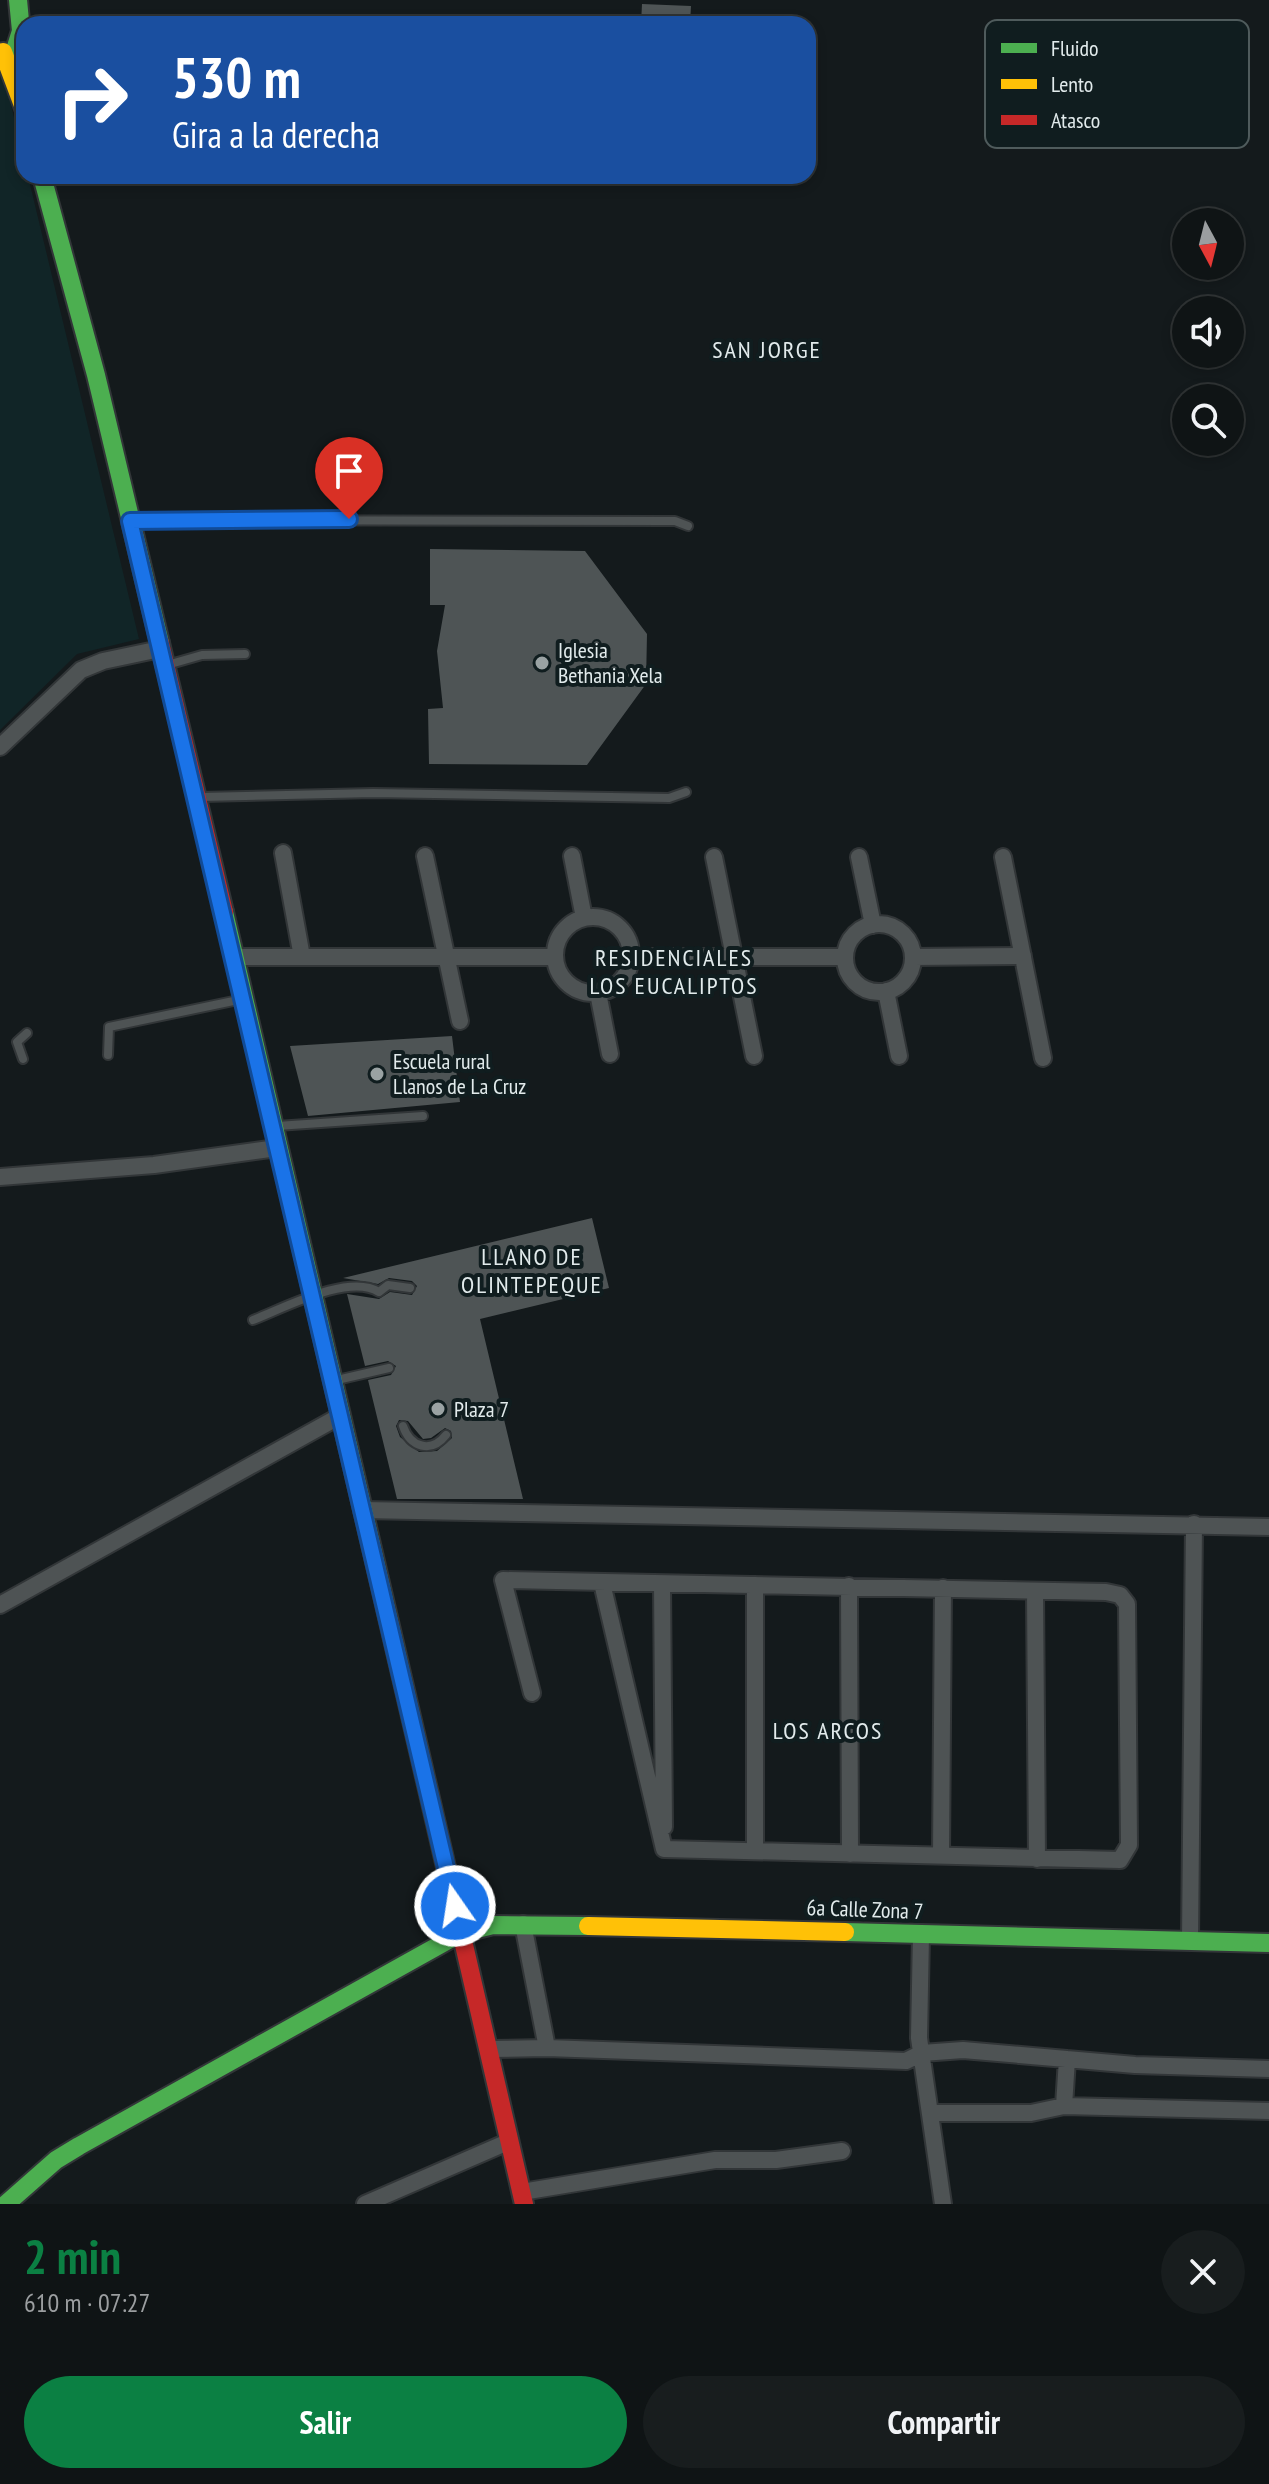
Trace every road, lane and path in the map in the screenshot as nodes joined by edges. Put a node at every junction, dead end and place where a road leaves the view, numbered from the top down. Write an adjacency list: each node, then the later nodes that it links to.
1 (0, 46): 3 (main road)
2 (16, 47): 3 (main road)
3 (10, 66): 4 (main road)
4 (16, 84)
5 (44, 184): 6 (main road)
6 (130, 521): 7 (lane); 9 (main road)
7 (688, 526)
8 (245, 654): 9 (lane)
9 (162, 658): 10 (street); 12 (main road)
10 (0, 747)
11 (686, 792): 12 (lane)
12 (197, 797): 22 (main road)
13 (283, 853): 23 (street)
14 (425, 856): 24 (street)
15 (572, 856): 19 (street)
16 (714, 857): 27 (street)
17 (859, 857): 20 (street)
18 (1003, 857): 21 (street)
19 (584, 918): 25 (street); 26 (street)
20 (873, 925): 28 (street); 29 (street)
21 (1023, 956): 29 (street); 39 (street)
22 (234, 957): 23 (street); 32 (main road)
23 (302, 957): 24 (street)
24 (447, 957): 25 (street); 33 (street)
25 (554, 957): 31 (street)
26 (631, 957): 27 (street); 31 (street)
27 (734, 957): 28 (street); 37 (street)
28 (845, 957): 30 (street)
29 (913, 957): 30 (street)
30 (886, 991): 38 (street)
31 (598, 993): 35 (street)
32 (244, 999): 36 (lane); 42 (main road)
33 (460, 1021)
34 (27, 1033): 40 (lane)
35 (610, 1054)
36 (108, 1055)
37 (754, 1056)
38 (899, 1056)
39 (1043, 1058)
40 (23, 1059)
41 (423, 1116): 42 (lane)
42 (273, 1127): 43 (main road)
43 (277, 1148): 44 (street); 46 (main road)
44 (0, 1177)
45 (410, 1288): 46 (lane)
46 (313, 1296): 47 (lane); 49 (main road)
47 (253, 1320)
48 (389, 1368): 49 (lane)
49 (332, 1381): 50 (main road)
50 (340, 1416): 53 (main road); 62 (street)
51 (403, 1426): 52 (lane)
52 (446, 1435)
53 (362, 1510): 54 (street); 70 (main road)
54 (1194, 1524): 55 (street); 72 (street)
55 (1269, 1527)
56 (602, 1583): 57 (street); 63 (street); 64 (street)
57 (662, 1584): 58 (street); 64 (street)
58 (755, 1585): 59 (street); 65 (street)
59 (849, 1586): 60 (street); 66 (street)
60 (943, 1588): 61 (street); 67 (street)
61 (1035, 1591): 68 (street); 68 (street)
62 (0, 1605)
63 (532, 1693)
64 (664, 1849): 65 (street)
65 (755, 1851): 66 (street)
66 (850, 1854): 67 (street)
67 (941, 1856): 68 (street)
68 (1037, 1859)
69 (523, 1924): 70 (main road, 6a Calle Zona 7); 71 (main road, 6a Calle Zona 7); 74 (street)
70 (461, 1933): 75 (main road); 84 (main road, 6a Calle Zona 7)
71 (921, 1935): 72 (main road, 6a Calle Zona 7); 76 (street)
72 (1190, 1941): 73 (main road, 6a Calle Zona 7)
73 (1269, 1943)
74 (547, 2048): 75 (street); 76 (street)
75 (488, 2049): 82 (main road)
76 (922, 2053): 77 (street); 81 (street)
77 (1067, 2059): 78 (street); 79 (street)
78 (1269, 2069)
79 (1064, 2106): 80 (street); 81 (street)
80 (1269, 2111)
81 (931, 2113): 88 (street)
82 (510, 2141): 85 (main road); 87 (street)
83 (842, 2151): 85 (street)
84 (29, 2195): 86 (main road, 6a Calle Zona 7)
85 (523, 2198)
86 (6, 2204)
87 (365, 2204)
88 (943, 2204)

